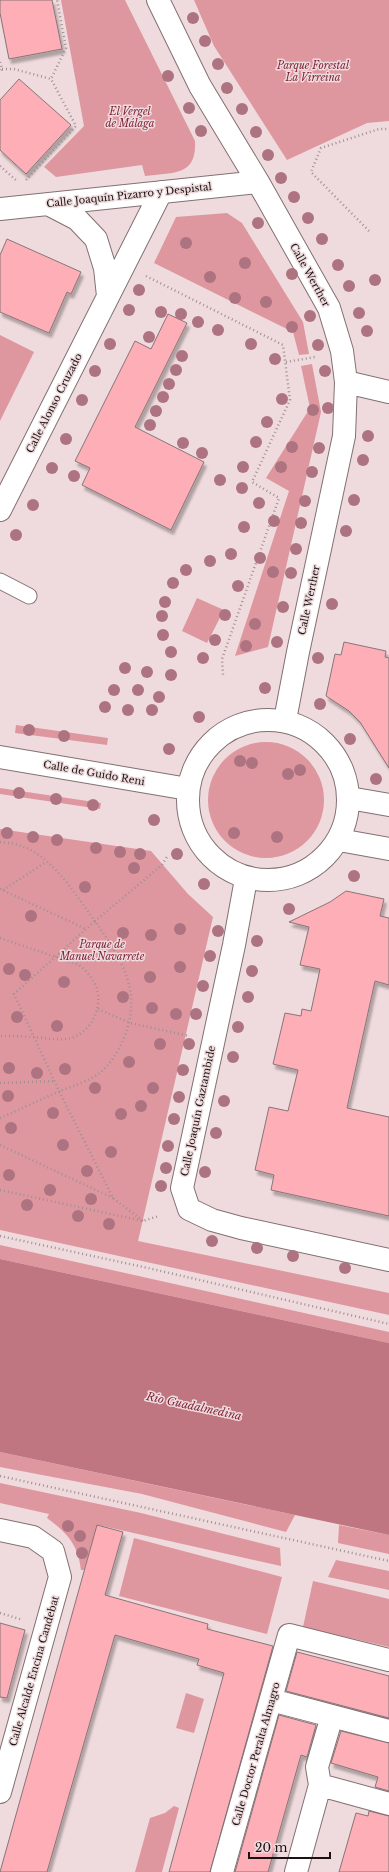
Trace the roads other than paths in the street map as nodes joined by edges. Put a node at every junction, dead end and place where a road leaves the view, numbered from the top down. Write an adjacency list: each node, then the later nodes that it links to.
1 (158, 0): 2 (street, Calle Werther)
2 (258, 182): 3 (street, Calle Joaquín Pizarro y Despistal); 7 (street, Calle Werther)
3 (161, 192): 4 (street, Calle Joaquín Pizarro y Despistal); 6 (street, Calle Alonso Cruzado)
4 (48, 204): 5 (street, Calle Joaquín Pizarro y Despistal); 6 (street)
5 (0, 209)
6 (108, 296): 9 (street, Calle Alonso Cruzado)
7 (346, 382): 8 (street); 12 (street, Calle Werther)
8 (389, 392)
9 (0, 510)
10 (0, 582): 11 (lane)
11 (29, 596)
12 (286, 720): 14 (street); 15 (street)
13 (0, 757): 14 (street, Calle de Guido Reni)
14 (188, 789): 19 (street)
15 (349, 798): 16 (street); 17 (street)
16 (389, 805)
17 (339, 840): 18 (street); 19 (street)
18 (389, 849)
19 (246, 879): 20 (street, Calle Joaquín Gaztambide)
20 (389, 1260)
21 (0, 1530): 27 (street, Calle Alcalde Encina Candebat)
22 (389, 1660): 23 (street, Calle Doctor Peralta Almagro)
23 (271, 1700): 24 (street); 29 (street, Calle Doctor Peralta Almagro)
24 (332, 1716): 25 (street); 26 (street)
25 (389, 1731)
26 (320, 1785): 28 (street); 30 (street)
27 (0, 1792)
28 (389, 1804)
29 (222, 1872)
30 (296, 1872)

